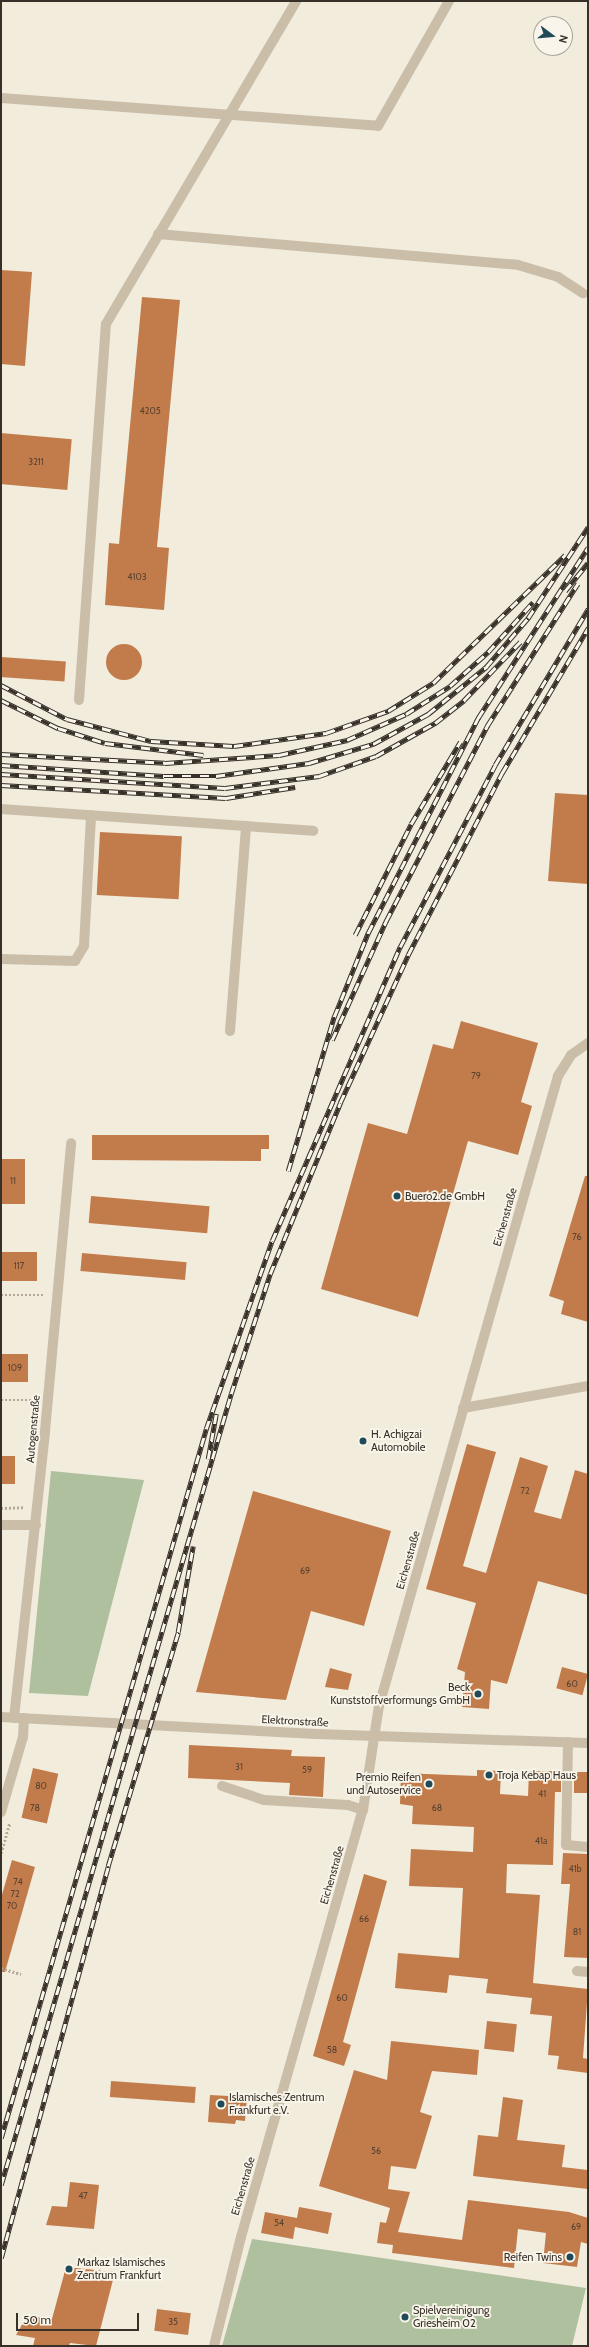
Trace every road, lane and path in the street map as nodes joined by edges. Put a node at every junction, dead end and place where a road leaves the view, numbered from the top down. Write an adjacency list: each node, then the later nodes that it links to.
1 (296, 1): 4 (street)
2 (449, 1): 4 (street)
3 (1, 98): 4 (street)
4 (228, 116): 5 (street)
5 (158, 234): 6 (street); 7 (street)
6 (583, 293)
7 (79, 700)
8 (1, 809): 9 (street)
9 (91, 815): 10 (street); 12 (street)
10 (246, 826): 11 (street); 13 (street)
11 (312, 831)
12 (1, 959)
13 (230, 1031)
14 (588, 1043): 21 (street, Eichenstraße)
15 (71, 1142): 17 (street, Autogenstraße)
16 (1, 1295): 17 (path)
17 (58, 1295): 20 (street, Autogenstraße)
18 (588, 1386): 21 (street)
19 (1, 1400): 20 (path)
20 (48, 1401): 22 (street, Autogenstraße)
21 (463, 1408): 28 (street, Eichenstraße)
22 (38, 1507): 23 (path); 25 (street, Autogenstraße)
23 (1, 1508)
24 (1, 1525): 25 (street)
25 (36, 1525): 27 (street, Autogenstraße)
26 (1, 1717): 27 (street, Elektronstraße)
27 (19, 1718): 28 (street, Elektronstraße); 33 (street, Autogenstraße)
28 (375, 1736): 29 (street, Elektronstraße); 32 (street, Eichenstraße)
29 (568, 1742): 30 (street, Elektronstraße); 35 (street)
30 (588, 1743)
31 (222, 1786): 32 (street)
32 (363, 1810): 41 (street, Eichenstraße)
33 (1, 1812)
34 (11, 1819): 36 (path)
35 (588, 1847)
36 (1, 1853)
37 (1, 1968): 40 (path)
38 (577, 1971): 39 (street)
39 (588, 1972)
40 (21, 1974)
41 (214, 2346)

